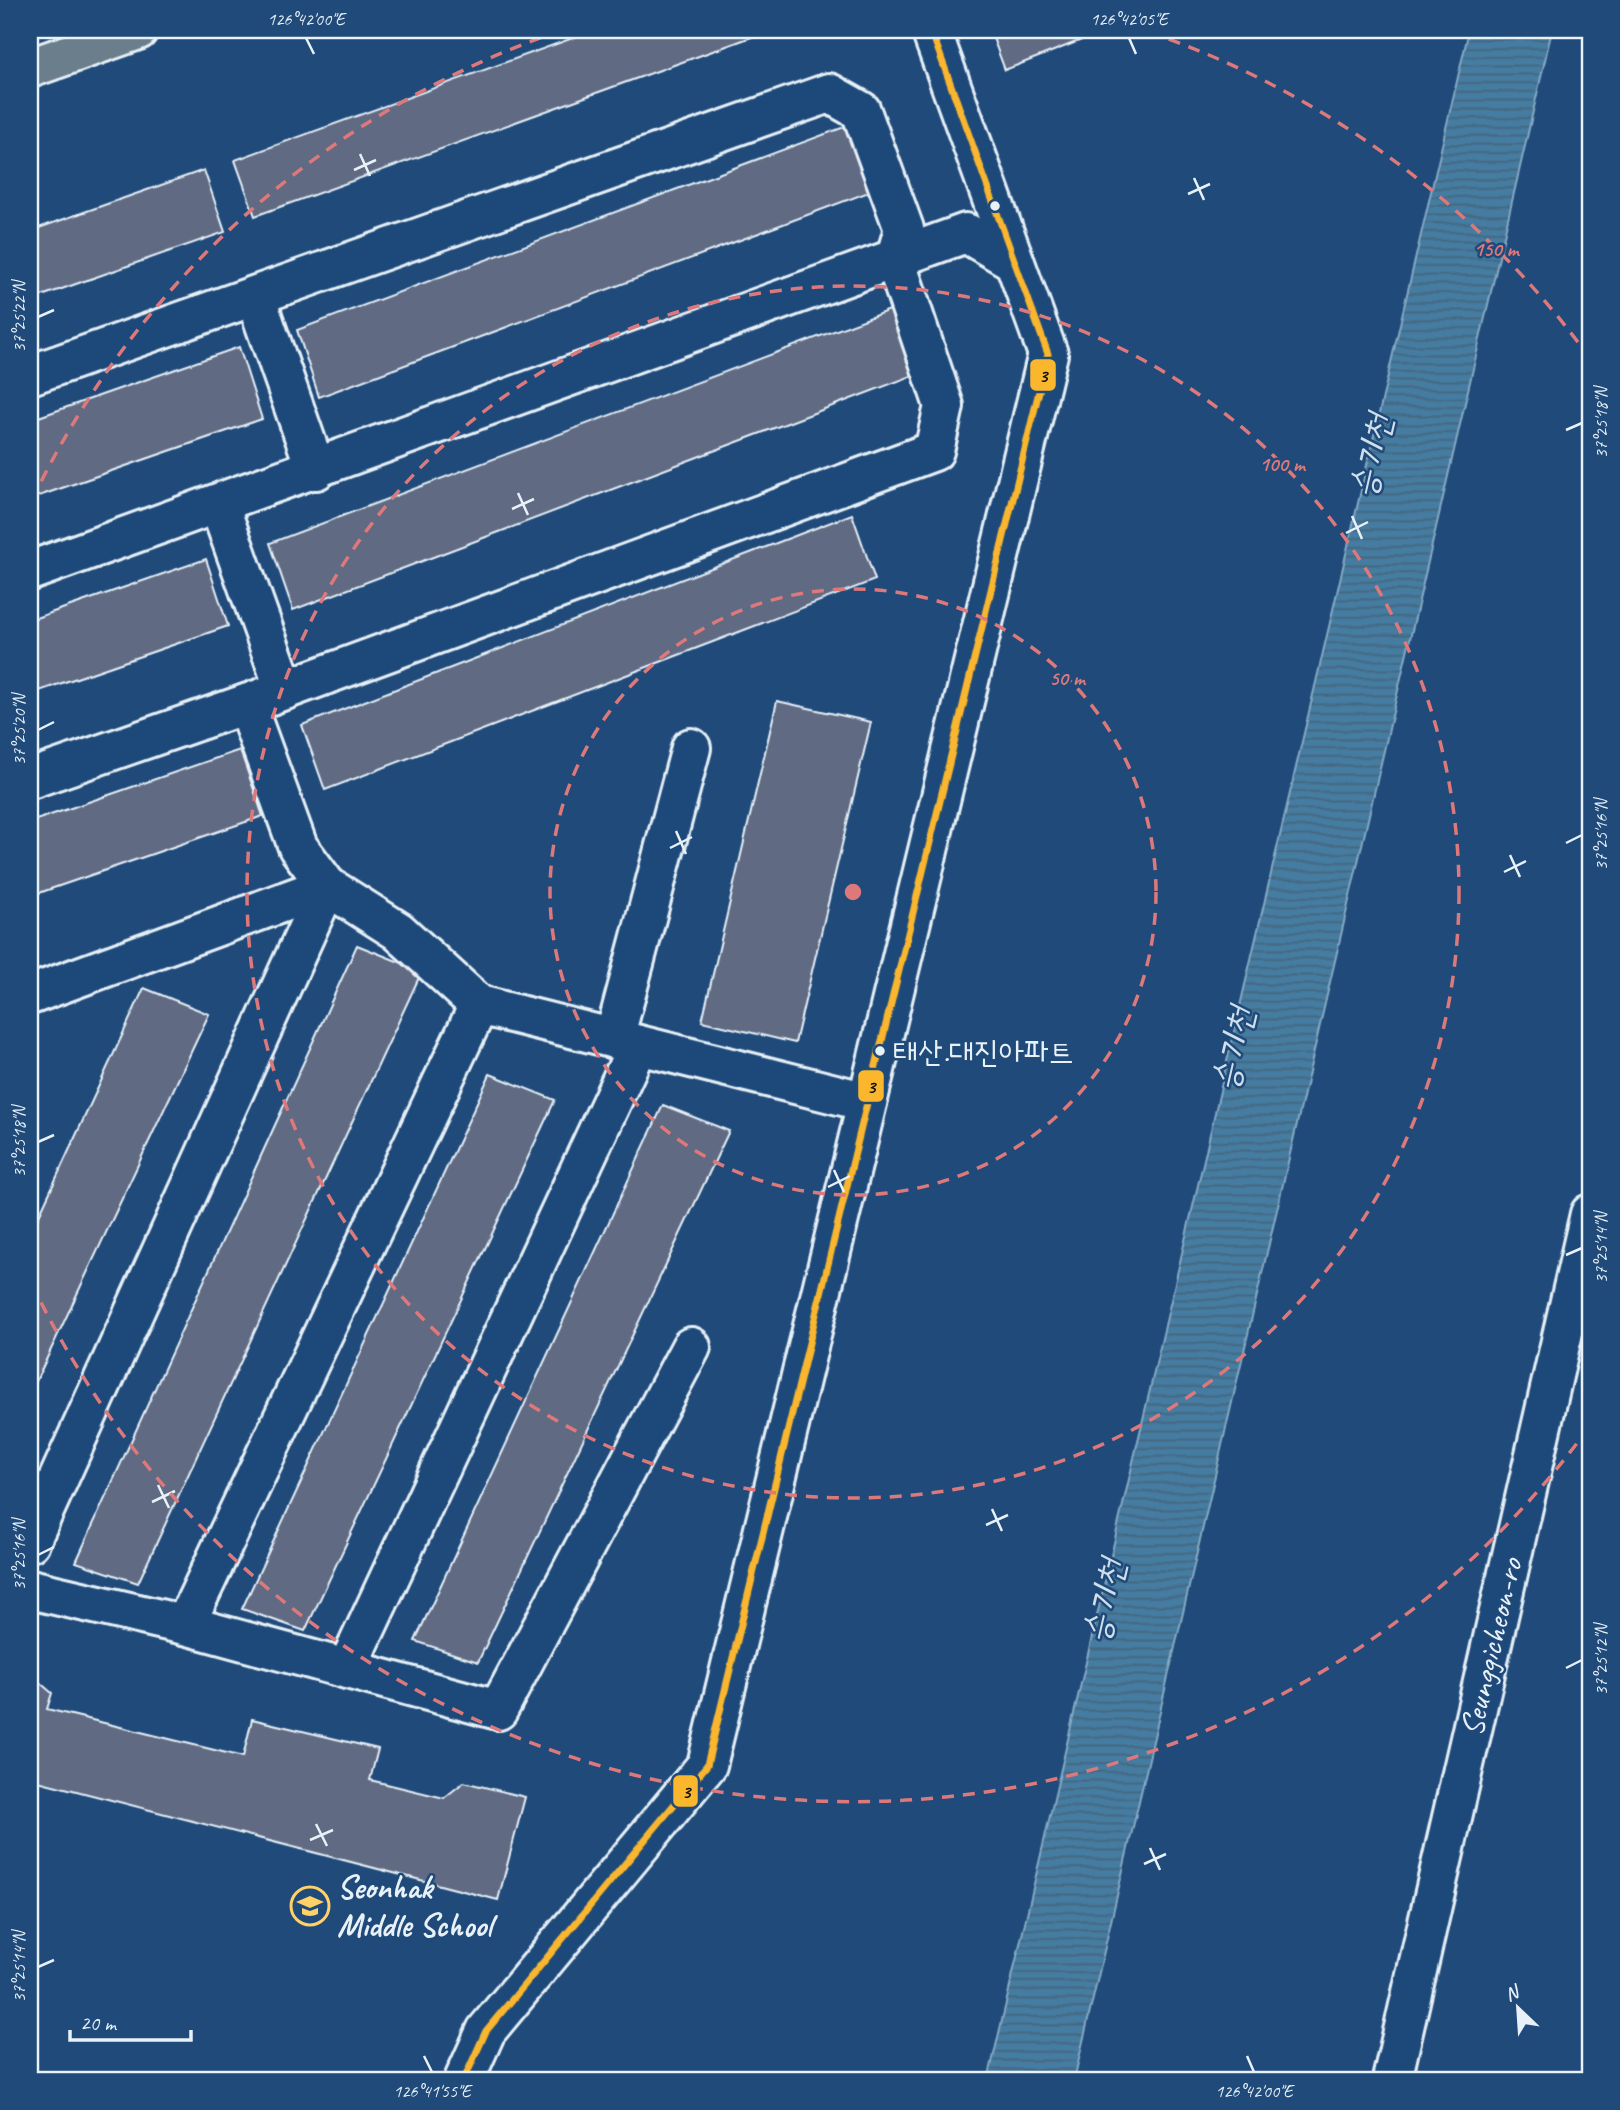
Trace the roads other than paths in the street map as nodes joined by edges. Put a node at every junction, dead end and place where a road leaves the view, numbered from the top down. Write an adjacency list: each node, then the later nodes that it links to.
1 (138, 30): 3 (main road)
2 (931, 30): 5 (street)
3 (30, 68)
4 (895, 260): 5 (street); 6 (street); 8 (street); 11 (street)
5 (1012, 260): 19 (street)
6 (255, 296): 7 (street); 8 (street)
7 (30, 375)
8 (317, 470): 9 (street)
9 (219, 505): 10 (street); 11 (street)
10 (30, 571)
11 (285, 690): 12 (street)
12 (246, 704): 14 (street); 15 (street)
13 (691, 748): 18 (street)
14 (30, 779)
15 (327, 886): 16 (street); 17 (street); 23 (street)
16 (30, 995)
17 (479, 1005): 18 (street); 25 (street)
18 (626, 1042): 19 (street); 26 (street)
19 (867, 1102): 27 (street)
20 (1590, 1214): 21 (street, Seunggicheon-ro)
21 (1579, 1318): 28 (street, Seunggicheon-ro)
22 (691, 1347): 26 (street)
23 (30, 1542)
24 (30, 1589): 25 (street)
25 (185, 1625): 26 (street)
26 (347, 1669)
27 (464, 2080)
28 (1392, 2080)

